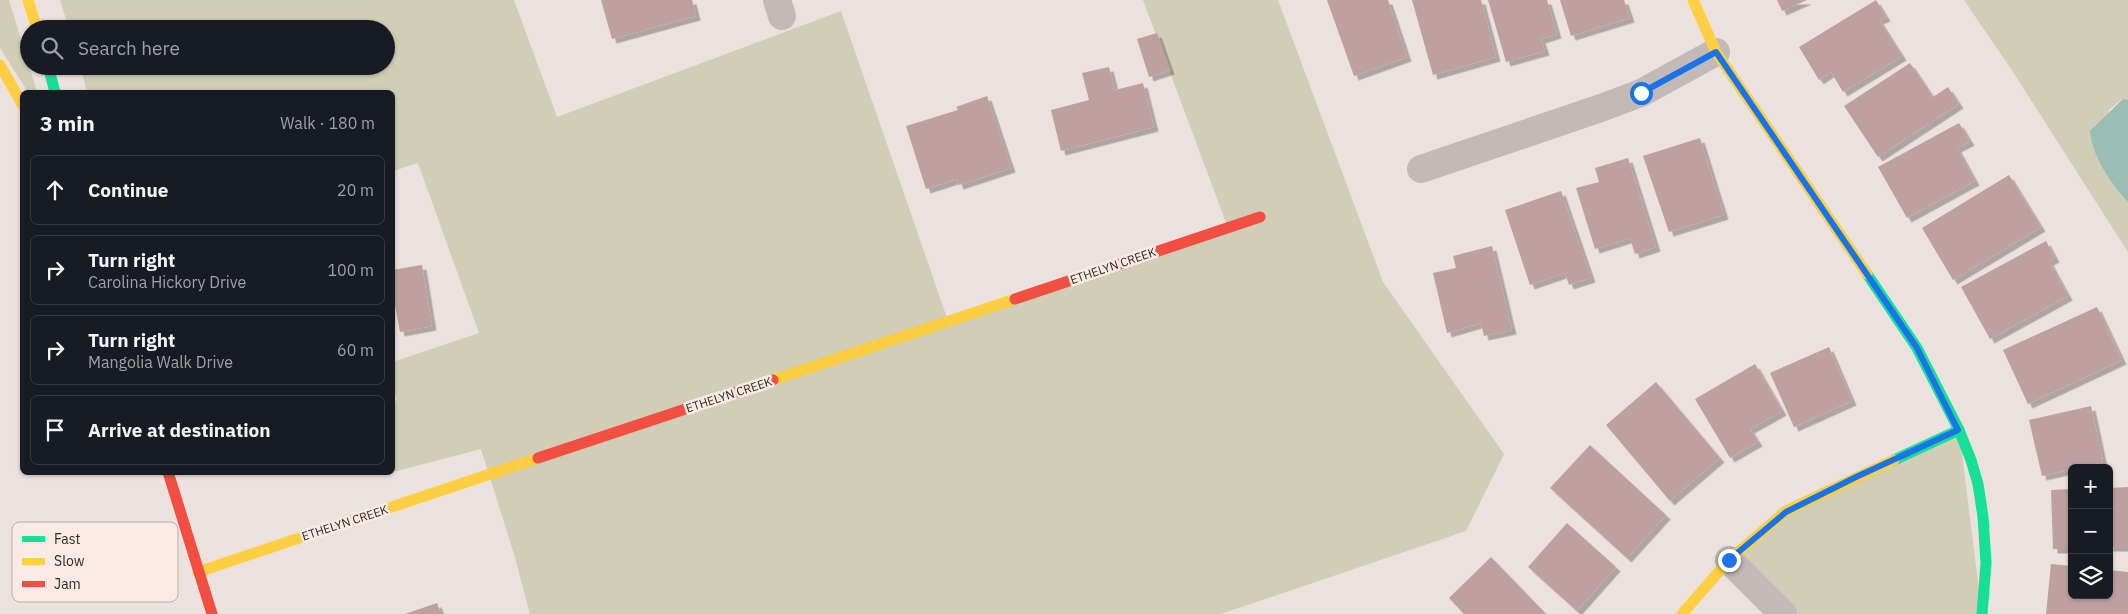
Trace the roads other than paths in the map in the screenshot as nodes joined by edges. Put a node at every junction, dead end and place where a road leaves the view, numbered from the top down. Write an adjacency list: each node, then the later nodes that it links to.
1 (28, 0): 3 (street)
2 (1694, 0): 4 (street)
3 (34, 20)
4 (1716, 52): 9 (street); 11 (street)
5 (0, 65): 8 (street)
6 (51, 75): 7 (street)
7 (55, 90)
8 (20, 100)
9 (1420, 169)
10 (1260, 217): 14 (street, ETHELYN CREEK)
11 (1958, 430): 13 (street); 18 (street)
12 (169, 475): 14 (street)
13 (1729, 560): 16 (street); 17 (street)
14 (198, 572): 15 (street)
15 (212, 614)
16 (1682, 614)
17 (1783, 614)
18 (1982, 614)

